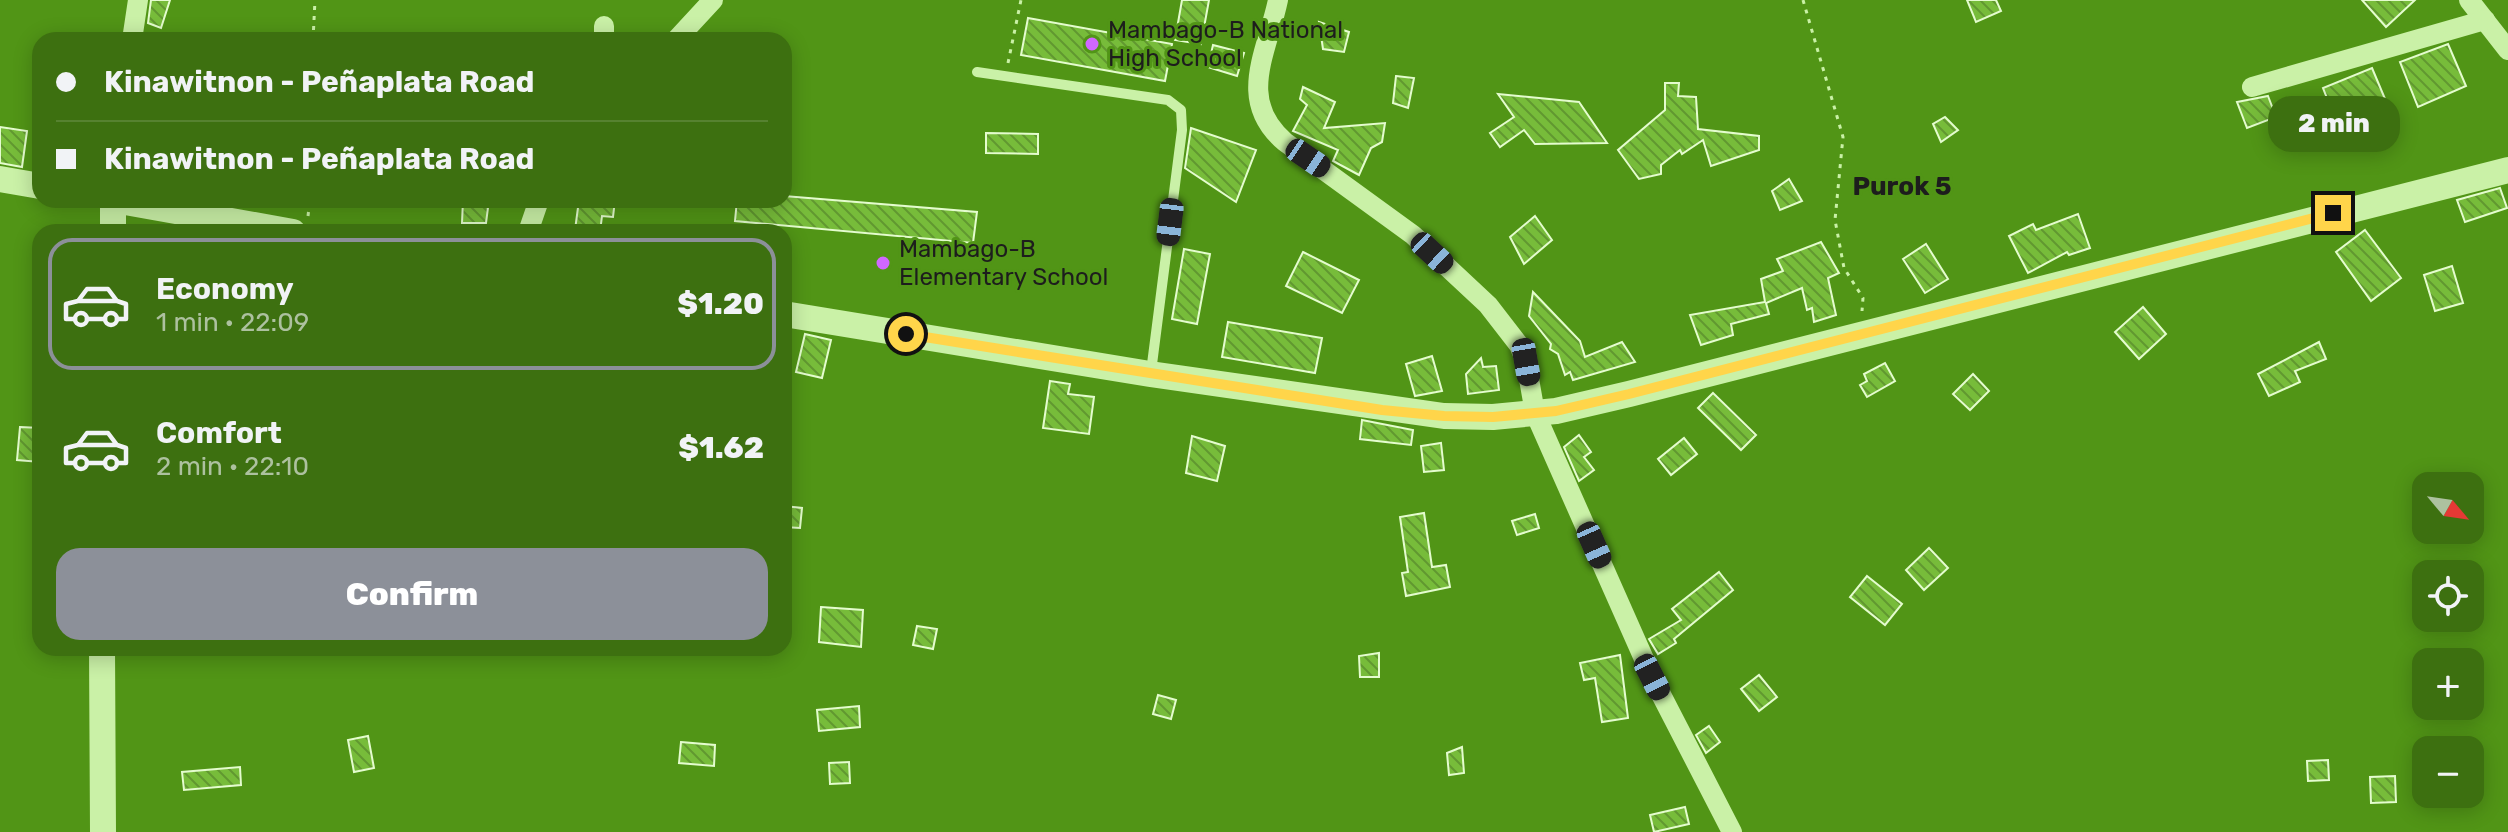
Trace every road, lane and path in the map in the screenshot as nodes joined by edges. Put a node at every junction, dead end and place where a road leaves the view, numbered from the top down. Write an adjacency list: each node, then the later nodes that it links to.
1 (138, 0): 9 (street)
2 (315, 0): 10 (path)
3 (713, 0): 11 (street)
4 (1021, 0): 14 (path)
5 (1278, 0): 24 (street)
6 (1803, 0): 22 (path)
7 (2469, 0): 8 (street)
8 (2485, 20): 12 (street); 15 (street)
9 (133, 32)
10 (313, 32)
11 (683, 32)
12 (2508, 50)
13 (977, 72): 14 (lane)
14 (1005, 76): 23 (lane)
15 (2252, 87)
16 (2508, 170): 22 (street)
17 (0, 179): 18 (street)
18 (32, 185)
19 (152, 208): 20 (street)
20 (228, 224)
21 (792, 315): 23 (street)
22 (1861, 334): 24 (street)
23 (1150, 374): 24 (street)
24 (1535, 413): 27 (street)
25 (102, 656): 26 (street)
26 (103, 832)
27 (1732, 832)

